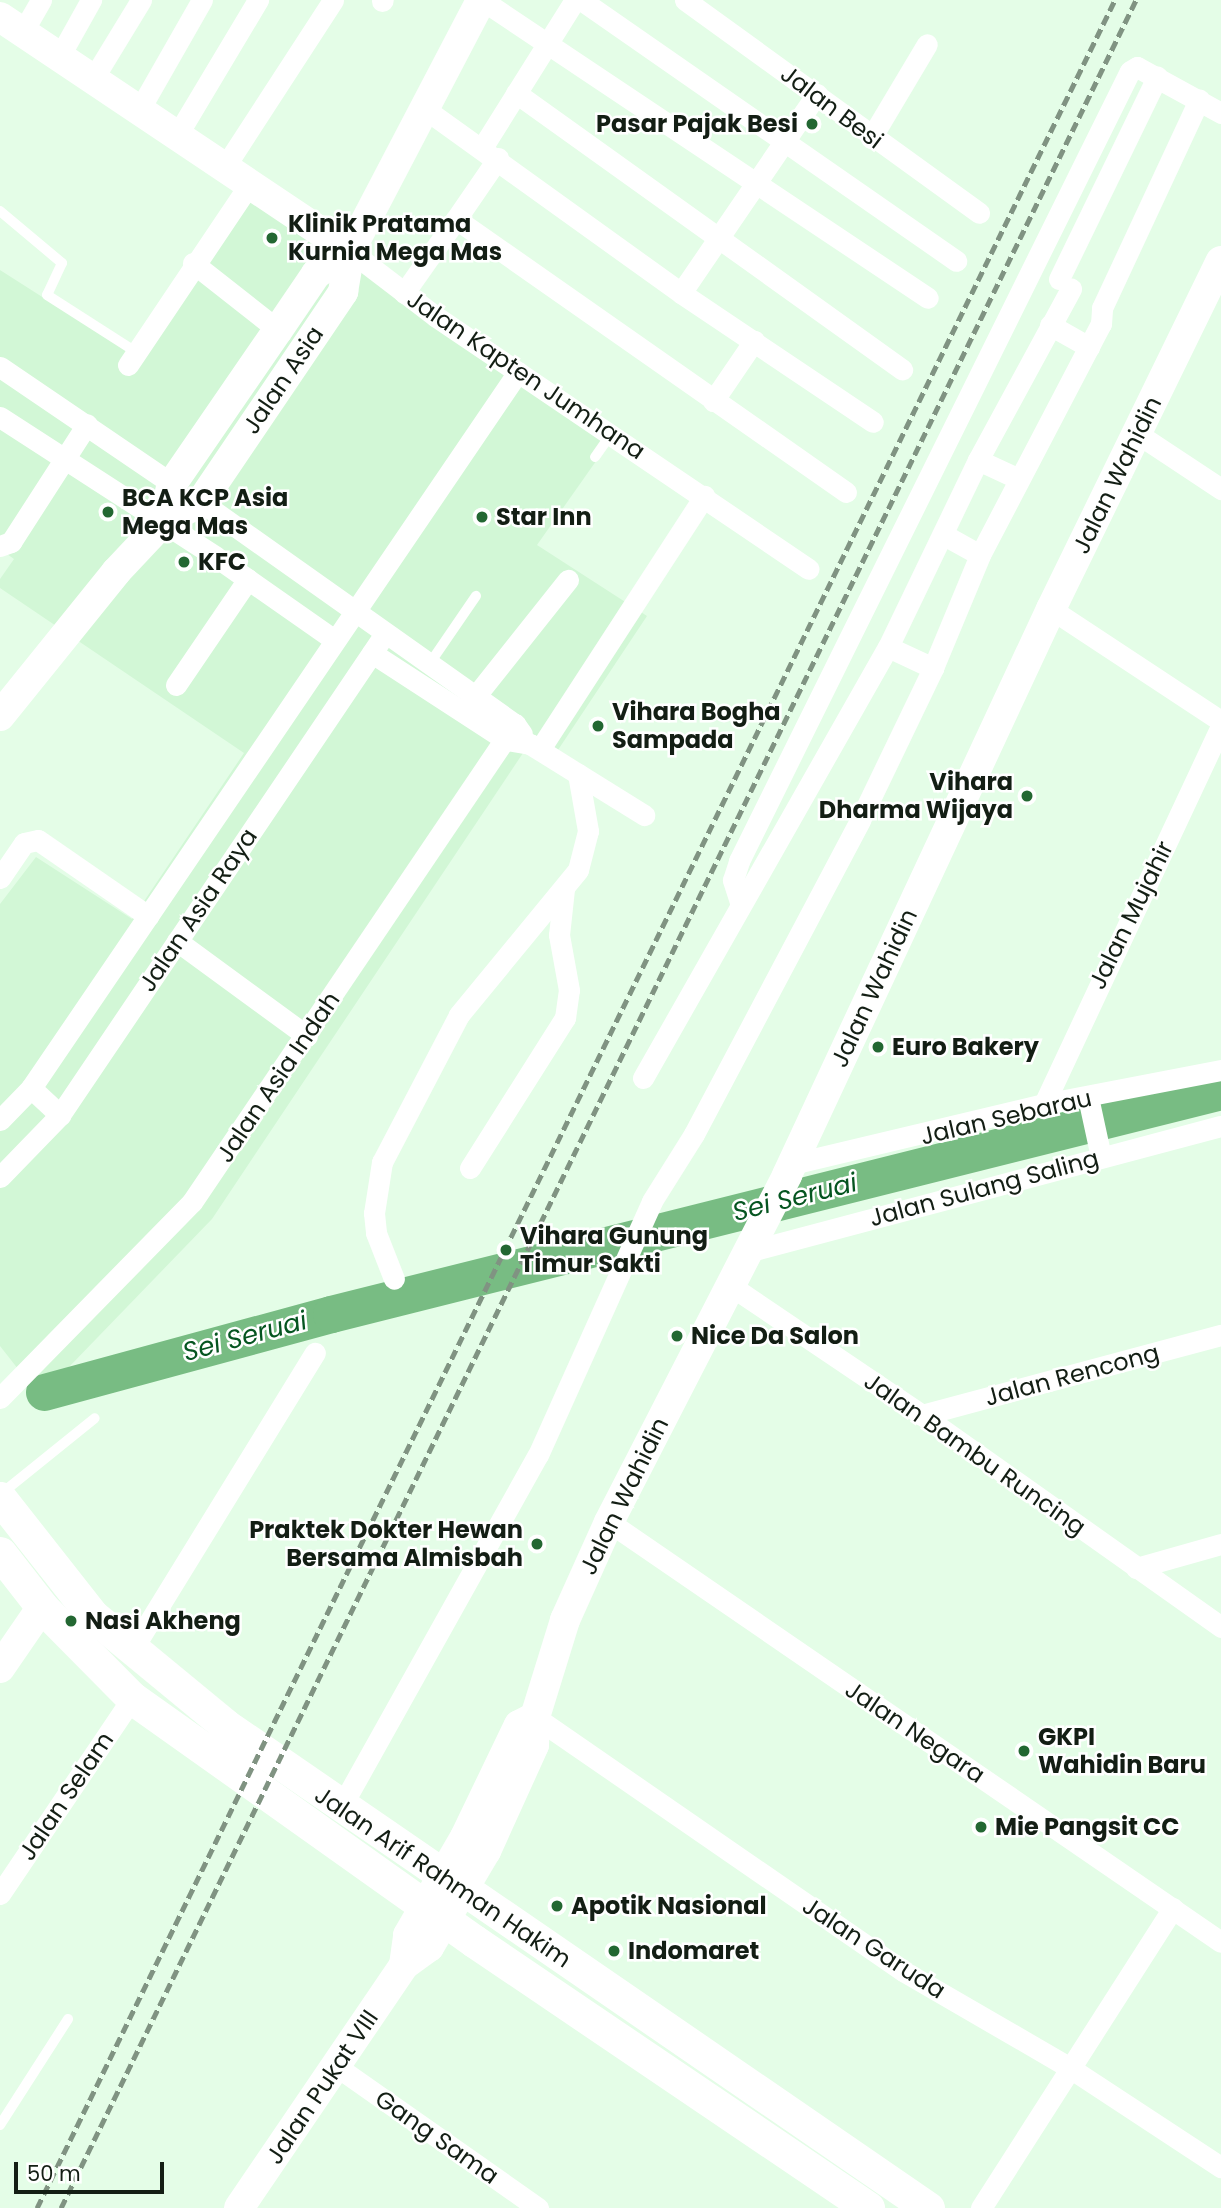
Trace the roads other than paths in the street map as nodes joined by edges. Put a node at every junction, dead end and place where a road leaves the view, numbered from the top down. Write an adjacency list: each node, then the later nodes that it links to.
1 (41, 0): 11 (street)
2 (90, 0): 14 (street)
3 (141, 0): 16 (street)
4 (202, 0): 21 (street)
5 (258, 0): 23 (street)
6 (333, 0): 27 (street)
7 (482, 0): 12 (street); 20 (street, Jalan Asia)
8 (575, 0): 12 (street)
9 (581, 0): 25 (street)
10 (685, 0): 18 (street, Jalan Besi)
11 (11, 25): 14 (street, Jalan Kapten Jumhana)
12 (549, 43): 17 (street); 28 (street)
13 (927, 44): 24 (street)
14 (58, 59): 16 (street, Jalan Kapten Jumhana)
15 (1157, 77): 19 (street); 41 (street); 92 (street)
16 (91, 82): 21 (street, Jalan Kapten Jumhana)
17 (516, 93): 26 (street); 33 (street)
18 (817, 94): 24 (street, Jalan Besi); 25 (street)
19 (1199, 100): 22 (street); 44 (street)
20 (425, 109): 26 (street); 34 (street, Jalan Asia)
21 (138, 112): 23 (street, Jalan Kapten Jumhana)
22 (1221, 113)
23 (176, 137): 27 (street, Jalan Kapten Jumhana)
24 (871, 138): 31 (street, Jalan Besi)
25 (786, 139): 28 (street); 35 (street)
26 (490, 153): 32 (street); 39 (street)
27 (224, 168): 29 (street, Jalan Kapten Jumhana)
28 (754, 180): 33 (street); 40 (street)
29 (249, 185): 34 (street, Jalan Kapten Jumhana); 36 (street)
30 (0, 211): 45 (lane)
31 (979, 213)
32 (456, 219): 38 (street); 49 (street)
33 (717, 239): 39 (street); 47 (street)
34 (349, 251): 38 (street, Jalan Kapten Jumhana); 42 (street, Jalan Asia); 63 (street, Jalan Asia)
35 (956, 261)
36 (193, 263): 42 (street); 45 (street)
37 (1220, 264): 54 (street, Jalan Wahidin)
38 (404, 293): 48 (street, Jalan Kapten Jumhana)
39 (681, 293): 43 (street)
40 (928, 298)
41 (1050, 325): 44 (street); 57 (street)
42 (278, 330): 59 (street, Jalan Asia)
43 (754, 341): 49 (street); 51 (street)
44 (1089, 347): 58 (street)
45 (132, 359)
46 (0, 367): 52 (street)
47 (902, 369)
48 (518, 372): 53 (street, Jalan Kapten Jumhana); 73 (street, Jalan Asia Raya)
49 (713, 401): 61 (street)
50 (0, 417): 56 (street)
51 (873, 422)
52 (87, 424): 56 (street); 59 (street)
53 (611, 434): 55 (lane); 62 (street, Jalan Kapten Jumhana)
54 (1138, 434): 60 (street); 72 (street, Jalan Wahidin)
55 (595, 457)
56 (64, 459): 64 (street); 66 (street)
57 (978, 460): 58 (street); 65 (street)
58 (1019, 480): 67 (street)
59 (172, 484): 64 (street)
60 (1221, 489)
61 (846, 492)
62 (704, 496): 68 (street, Jalan Kapten Jumhana); 87 (street)
63 (201, 502): 64 (street); 73 (street)
64 (163, 522): 69 (street); 81 (street)
65 (944, 535): 67 (street); 76 (street)
66 (0, 545)
67 (980, 555): 79 (street)
68 (808, 569)
69 (248, 579): 75 (street); 80 (street)
70 (568, 580): 82 (street)
71 (476, 596): 78 (lane)
72 (1051, 609): 84 (street); 106 (street, Jalan Wahidin)
73 (351, 611): 74 (street); 75 (street, Jalan Asia Raya)
74 (384, 635): 77 (street, Jalan Asia Raya); 78 (street)
75 (333, 639): 93 (street, Jalan Asia Raya)
76 (888, 647): 79 (street); 92 (street)
77 (372, 653): 86 (street); 94 (street, Jalan Asia Raya)
78 (428, 666): 82 (street)
79 (933, 668): 127 (street)
80 (176, 685)
81 (10, 690): 83 (street)
82 (474, 698): 86 (street)
83 (0, 716)
84 (1221, 721)
85 (1221, 727): 99 (street, Jalan Mujahir)
86 (510, 732): 87 (street); 95 (street, Jalan Asia Indah)
87 (535, 747): 88 (street)
88 (578, 774): 89 (street); 91 (street)
89 (644, 815)
90 (0, 878): 93 (street)
91 (564, 889): 105 (street); 109 (street)
92 (740, 902): 97 (street)
93 (148, 916): 98 (street, Jalan Asia Raya)
94 (177, 940): 95 (street); 101 (street, Jalan Asia Raya)
95 (307, 1036): 113 (street, Jalan Asia Indah)
96 (1221, 1070): 100 (street, Jalan Sebarau)
97 (643, 1078)
98 (31, 1088): 101 (street); 102 (street, Jalan Asia Raya)
99 (1044, 1104): 100 (street, Jalan Sebarau); 106 (street, Jalan Sebarau)
100 (1089, 1104): 104 (street)
101 (60, 1115): 107 (street, Jalan Asia Raya)
102 (0, 1120)
103 (1221, 1126): 104 (street, Jalan Sulang Saling)
104 (1100, 1153): 108 (street, Jalan Sulang Saling)
105 (470, 1168)
106 (789, 1170): 108 (street, Jalan Wahidin)
107 (0, 1177)
108 (749, 1248): 110 (street, Jalan Wahidin)
109 (394, 1279)
110 (728, 1284): 114 (street, Jalan Bambu Runcing); 117 (street, Jalan Wahidin)
111 (1221, 1335): 114 (street, Jalan Rencong)
112 (315, 1353): 123 (street)
113 (0, 1398)
114 (922, 1415): 120 (street, Jalan Bambu Runcing)
115 (95, 1418): 116 (lane)
116 (0, 1497): 123 (main road, Jalan Arif Rahman Hakim)
117 (609, 1522): 126 (street, Jalan Wahidin); 130 (street, Jalan Negara)
118 (1221, 1544): 120 (street)
119 (0, 1553): 121 (main road, Jalan Arif Rahman Hakim)
120 (1136, 1569): 122 (street, Jalan Bambu Runcing)
121 (42, 1607): 124 (street); 125 (main road, Jalan Arif Rahman Hakim)
122 (1221, 1627)
123 (132, 1650): 127 (main road, Jalan Arif Rahman Hakim)
124 (0, 1668)
125 (132, 1698): 129 (street, Jalan Selam); 131 (main road, Jalan Arif Rahman Hakim)
126 (535, 1717): 128 (street, Jalan Wahidin); 135 (street, Jalan Garuda)
127 (341, 1807): 128 (main road, Jalan Arif Rahman Hakim)
128 (454, 1885): 131 (street, Jalan Wahidin); 141 (main road, Jalan Arif Rahman Hakim)
129 (0, 1894)
130 (1173, 1908): 132 (street, Jalan Negara); 135 (street)
131 (436, 1913): 134 (street, Jalan Pukat VIII); 140 (main road, Jalan Arif Rahman Hakim)
132 (1221, 1942)
133 (68, 2019): 136 (lane)
134 (336, 2066): 138 (street, Jalan Pukat VIII); 139 (street, Gang Sama)
135 (1070, 2068): 137 (street, Jalan Garuda); 142 (street)
136 (0, 2124)
137 (1221, 2167)
138 (239, 2208)
139 (538, 2208)
140 (868, 2208)
141 (928, 2208)
142 (981, 2208)

